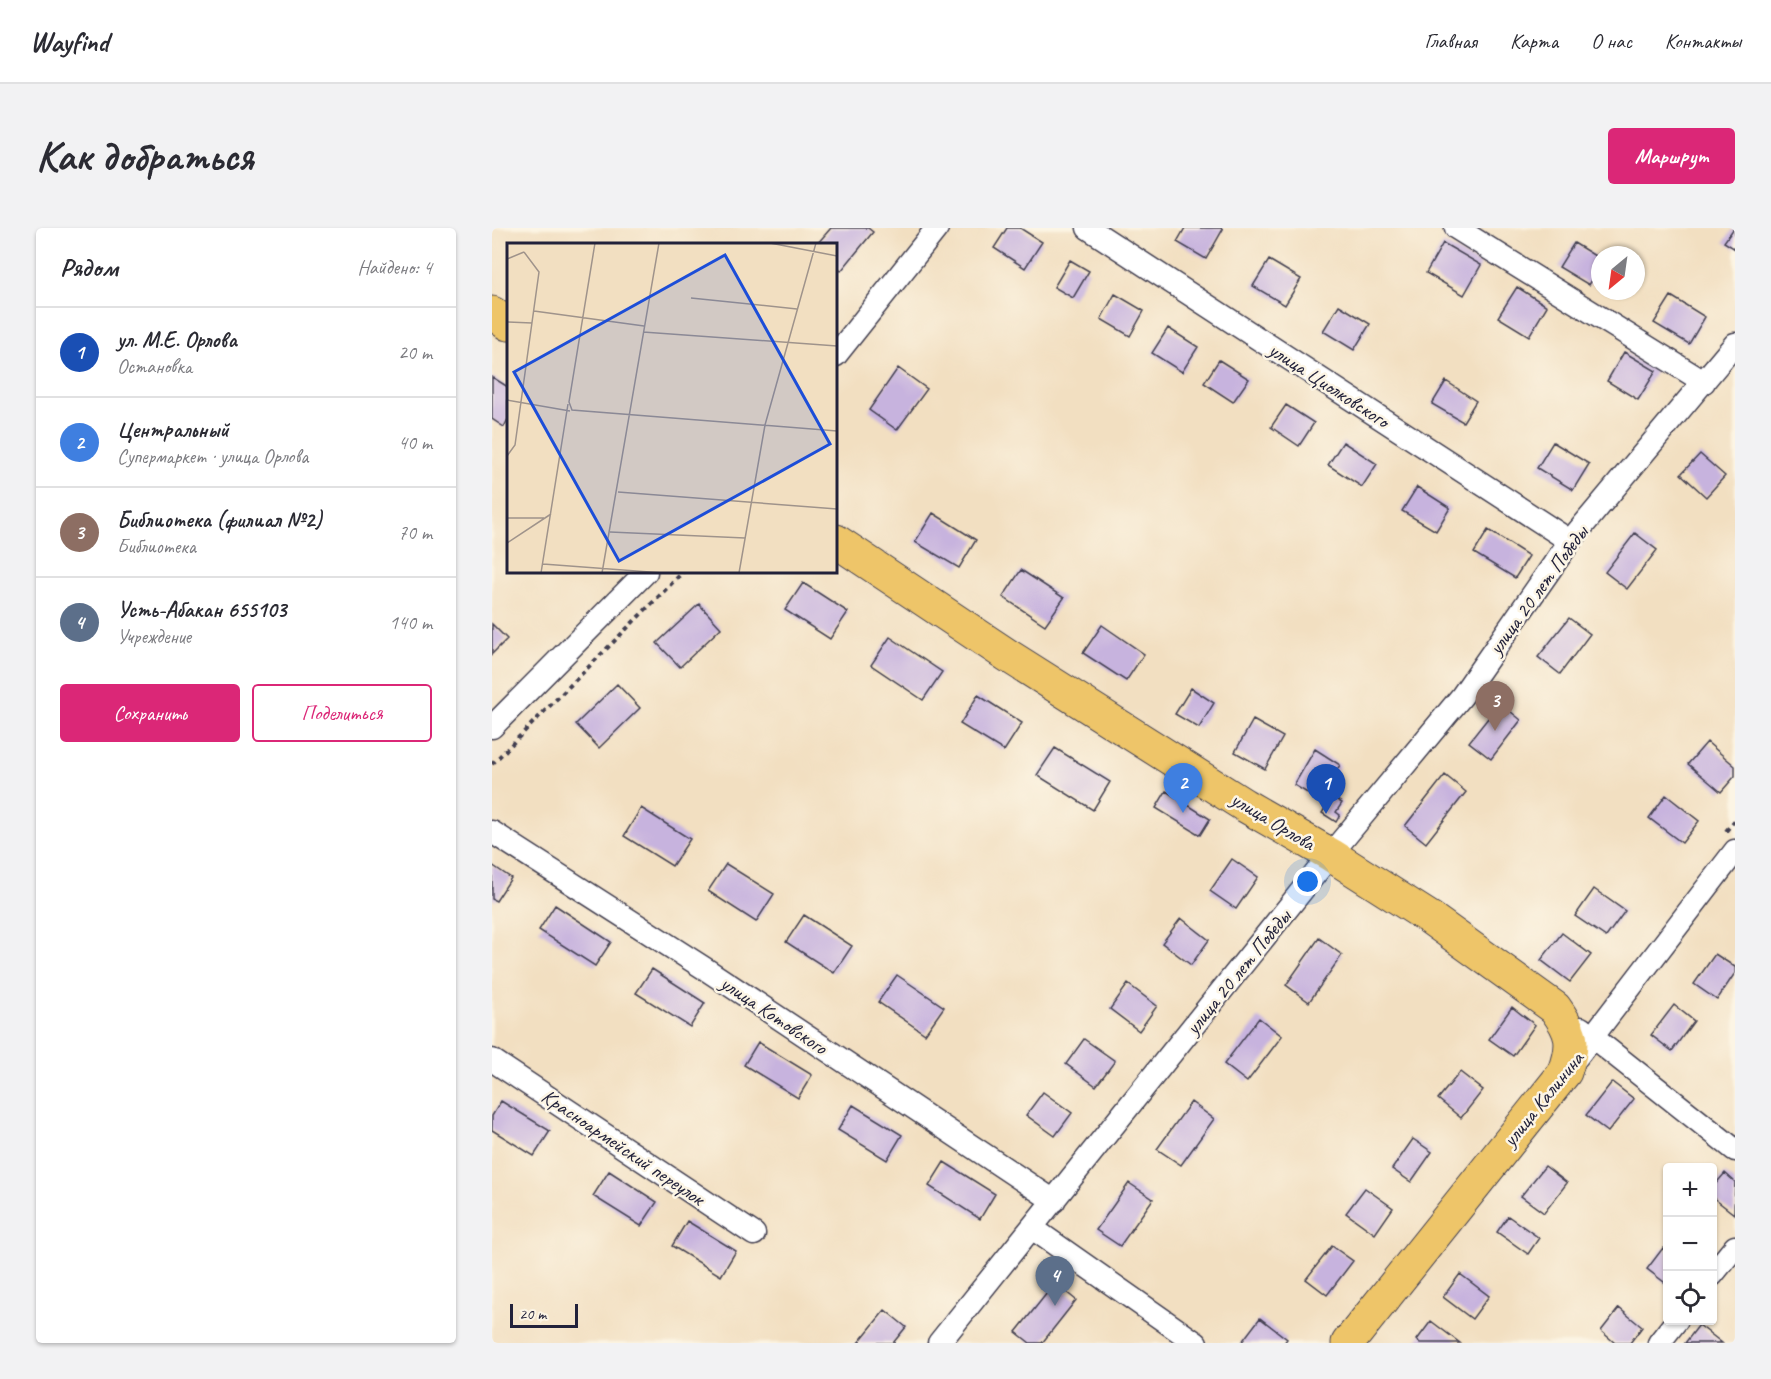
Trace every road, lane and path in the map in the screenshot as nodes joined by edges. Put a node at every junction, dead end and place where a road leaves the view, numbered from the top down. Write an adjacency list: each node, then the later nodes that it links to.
1 (937, 228): 7 (street)
2 (1088, 228): 9 (street, улица Циолковского)
3 (1456, 228): 8 (street)
4 (492, 313): 5 (main road)
5 (507, 323)
6 (1735, 345): 8 (street, улица 20 лет Победы)
7 (837, 354)
8 (1704, 382): 9 (street, улица 20 лет Победы)
9 (1570, 541): 17 (street, улица 20 лет Победы)
10 (837, 542): 17 (main road, улица Орлова)
11 (645, 573): 13 (street)
12 (682, 573): 14 (path)
13 (492, 727)
14 (492, 764)
15 (492, 832): 23 (street, улица Котовского)
16 (1735, 851): 19 (street, улица Калинина)
17 (1331, 855): 18 (main road, улица Орлова); 23 (street, улица 20 лет Победы)
18 (1555, 1008): 19 (street); 21 (main road)
19 (1592, 1037): 21 (street, улица Калинина); 22 (street)
20 (492, 1060): 25 (street, Красноармейский переулок)
21 (1565, 1072): 31 (main road, улица Калинина)
22 (1735, 1150)
23 (1054, 1201): 24 (street, улица 20 лет Победы)
24 (1032, 1228): 29 (street, улица 20 лет Победы); 30 (street)
25 (754, 1234)
26 (1735, 1247): 27 (street)
27 (1716, 1271)
28 (1673, 1325): 32 (street)
29 (939, 1343)
30 (1196, 1343)
31 (1348, 1343)
32 (1659, 1343)

